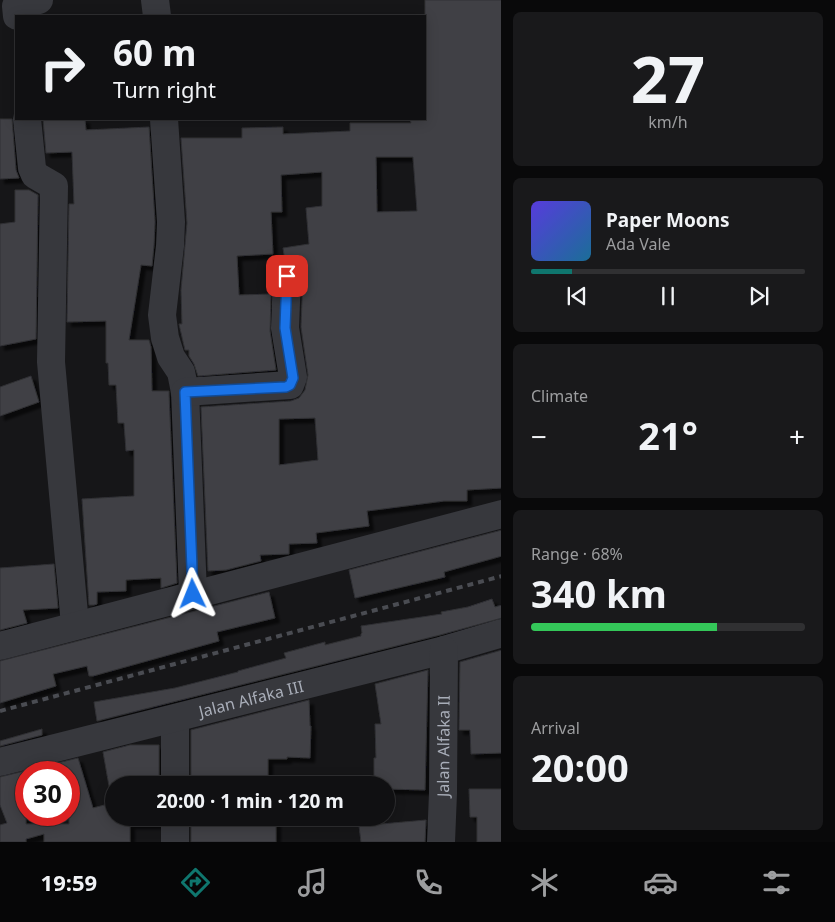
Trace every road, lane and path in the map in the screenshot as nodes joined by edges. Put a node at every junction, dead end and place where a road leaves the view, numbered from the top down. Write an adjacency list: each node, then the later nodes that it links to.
1 (155, 0): 2 (street)
2 (157, 15)
3 (27, 120): 9 (street)
4 (164, 120): 6 (street)
5 (287, 276): 6 (street)
6 (185, 392): 8 (street)
7 (501, 514): 8 (street)
8 (193, 594): 9 (street)
9 (75, 625): 11 (street)
10 (501, 633): 12 (street, Jalan Alfaka III)
11 (0, 646)
12 (444, 650): 13 (street, Jalan Alfaka III); 18 (street, Jalan Alfaka II)
13 (175, 719): 14 (street, Jalan Alfaka III); 15 (street)
14 (0, 762)
15 (175, 776)
16 (175, 826): 17 (street)
17 (175, 842)
18 (441, 842)

